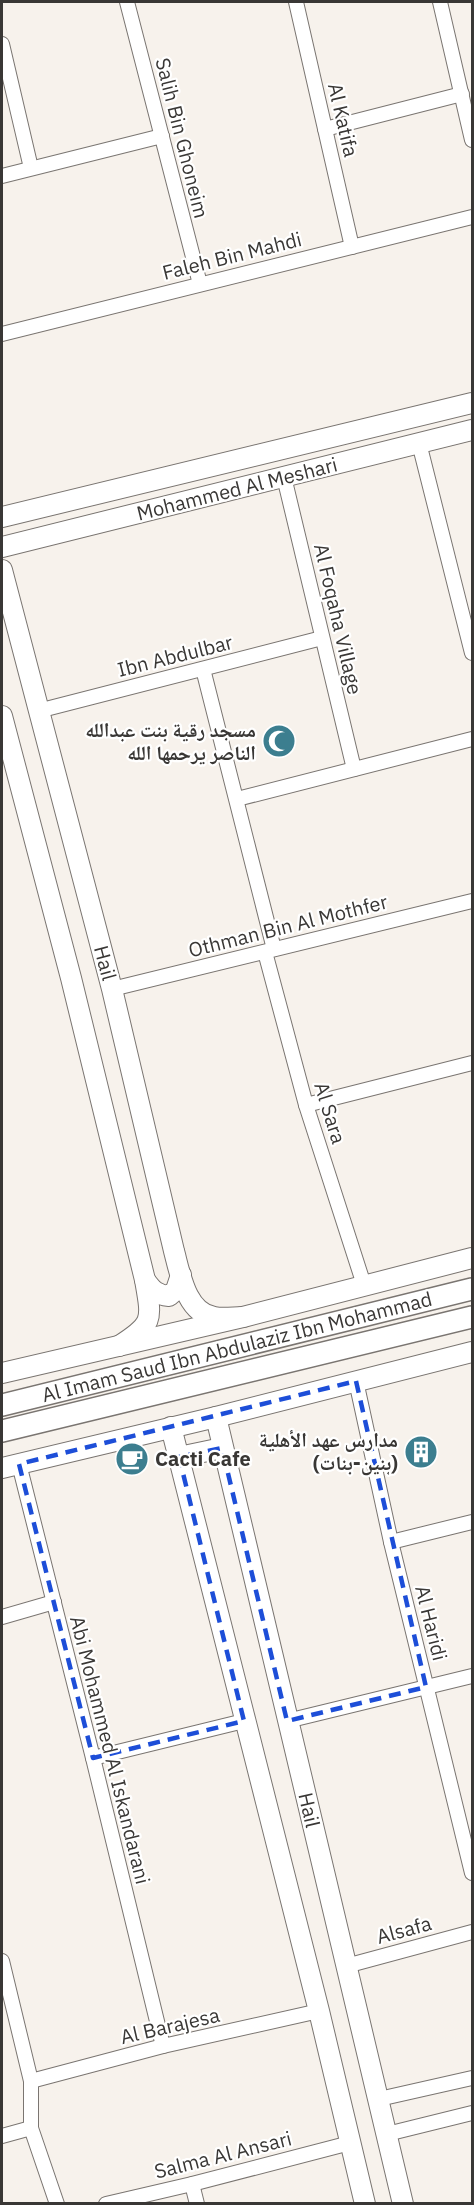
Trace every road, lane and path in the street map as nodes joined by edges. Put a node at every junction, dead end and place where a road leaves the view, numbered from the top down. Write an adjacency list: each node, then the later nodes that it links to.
1 (127, 2): 7 (street, Salih Bin Ghoneim)
2 (296, 2): 6 (street, Al Katifa)
3 (440, 2): 5 (street)
4 (2, 44): 9 (street)
5 (462, 94): 6 (street); 8 (street)
6 (325, 129): 12 (street, Al Katifa)
7 (162, 135): 9 (street); 13 (street, Salih Bin Ghoneim)
8 (472, 141)
9 (31, 168): 10 (street)
10 (2, 176)
11 (472, 217): 12 (street, Faleh Bin Mahdi)
12 (352, 247): 13 (street, Faleh Bin Mahdi)
13 (200, 284): 14 (street, Faleh Bin Mahdi)
14 (2, 334)
15 (472, 403): 16 (street, Mohammed Al Meshari)
16 (411, 419): 18 (street); 20 (street, Mohammed Al Meshari)
17 (472, 430): 18 (street, Mohammed Al Meshari)
18 (419, 443): 19 (street, Mohammed Al Meshari); 25 (street)
19 (285, 477): 22 (street, Mohammed Al Meshari); 26 (street, Al Foqaha Village)
20 (31, 510): 21 (street, Mohammed Al Meshari); 22 (street)
21 (2, 517)
22 (40, 538): 23 (street, Mohammed Al Meshari)
23 (2, 547)
24 (2, 570): 29 (street, Hail)
25 (466, 599): 27 (street)
26 (322, 639): 28 (street, Ibn Abdulbar); 32 (street, Al Foqaha Village)
27 (472, 653)
28 (203, 669): 29 (street, Ibn Abdulbar); 33 (street, Al Sara)
29 (38, 711): 36 (street, Hail)
30 (2, 716): 41 (street, Hail)
31 (472, 739): 32 (street)
32 (354, 769): 33 (street)
33 (237, 799): 35 (street, Al Sara)
34 (472, 901): 35 (street, Othman Bin Al Mothfer)
35 (269, 950): 36 (street, Othman Bin Al Mothfer); 38 (street, Al Sara)
36 (112, 989): 40 (street, Hail)
37 (472, 1063): 38 (street)
38 (306, 1105): 42 (street, Al Sara)
39 (472, 1258): 42 (street, Al Imam Saud Ibn Abdulaziz Ibn Mohammad)
40 (181, 1275): 41 (street); 44 (street, Hail)
41 (145, 1280): 46 (street, Hail)
42 (364, 1285): 44 (street, Al Imam Saud Ibn Abdulaziz Ibn Mohammad)
43 (472, 1289): 50 (main road, Al Imam Saud Ibn Abdulaziz Ibn Mohammad)
44 (243, 1317): 46 (street, Al Imam Saud Ibn Abdulaziz Ibn Mohammad)
45 (472, 1317): 53 (main road, Al Imam Saud Ibn Abdulaziz Ibn Mohammad)
46 (119, 1346): 48 (street, Al Imam Saud Ibn Abdulaziz Ibn Mohammad)
47 (472, 1352): 49 (street)
48 (2, 1369)
49 (356, 1381): 51 (street); 58 (street, Al Haridi)
50 (2, 1405)
51 (216, 1417): 52 (street); 54 (street, Hail)
52 (171, 1427): 55 (street, Hail); 56 (street)
53 (2, 1431)
54 (222, 1448): 55 (street); 64 (street, Hail)
55 (179, 1457): 63 (street, Hail)
56 (10, 1466): 59 (street, Abi Mohammed Al Iskandarani)
57 (472, 1522): 58 (street)
58 (391, 1542): 62 (street, Al Haridi)
59 (54, 1602): 60 (street); 65 (street, Abi Mohammed Al Iskandarani)
60 (2, 1617)
61 (472, 1676): 62 (street)
62 (426, 1687): 64 (street); 66 (street, Al Haridi)
63 (244, 1721): 65 (street); 72 (street, Hail)
64 (288, 1721): 70 (street, Hail)
65 (93, 1758): 73 (street, Abi Mohammed Al Iskandarani)
66 (466, 1824): 67 (street, Al Haridi)
67 (472, 1873)
68 (472, 1932): 70 (street, Alsafa)
69 (2, 1961): 71 (street)
70 (346, 1966): 76 (street, Hail)
71 (5, 1990): 75 (street)
72 (319, 2011): 73 (street, Al Barajesa); 81 (street, Hail)
73 (163, 2046): 75 (street, Al Barajesa)
74 (472, 2078): 76 (street)
75 (31, 2081): 78 (street)
76 (379, 2099): 79 (street, Hail)
77 (472, 2113): 79 (street)
78 (31, 2128): 80 (street); 83 (street)
79 (387, 2134): 87 (street, Hail)
80 (2, 2136)
81 (350, 2143): 82 (street, Salma Al Ansari); 86 (street, Hail)
82 (192, 2184): 84 (street, Salma Al Ansari); 85 (street)
83 (57, 2204)
84 (106, 2204)
85 (197, 2204)
86 (365, 2204)
87 (403, 2204)

